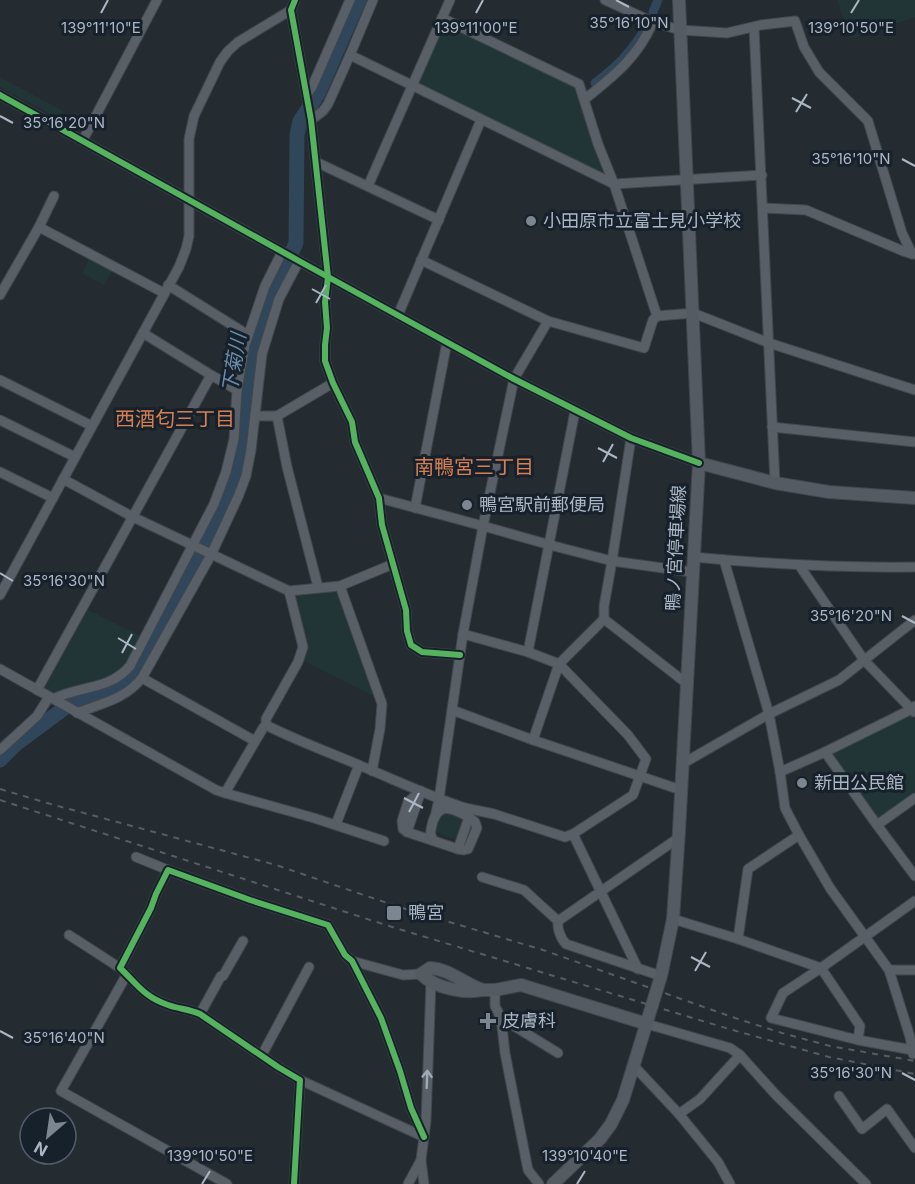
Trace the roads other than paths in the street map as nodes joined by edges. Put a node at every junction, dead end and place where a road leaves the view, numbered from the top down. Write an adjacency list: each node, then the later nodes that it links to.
1 (158, 0): 20 (street)
2 (295, 0): 8 (street)
3 (350, 0): 16 (street)
4 (373, 0): 13 (street)
5 (450, 0): 9 (street)
6 (604, 0): 10 (street)
7 (679, 0): 12 (main road, 鴨ノ宮停車場線)
8 (291, 10): 16 (street); 27 (street)
9 (442, 18): 14 (street); 17 (street)
10 (653, 22): 12 (street); 17 (street)
11 (754, 27): 12 (street); 22 (street); 32 (street)
12 (680, 30): 23 (main road, 鴨ノ宮停車場線)
13 (350, 55): 14 (street); 18 (street)
14 (412, 86): 19 (street); 25 (street)
15 (0, 94): 20 (street)
16 (307, 94): 18 (street)
17 (585, 99): 24 (street)
18 (312, 120): 21 (street)
19 (482, 120): 24 (street); 29 (street)
20 (83, 140): 27 (street)
21 (316, 162): 25 (street); 36 (street)
22 (762, 175): 23 (street); 28 (street)
23 (687, 179): 24 (street); 40 (main road, 鴨ノ宮停車場線)
24 (614, 184): 42 (street)
25 (368, 186): 29 (street)
26 (54, 196): 30 (street)
27 (190, 200): 31 (street); 38 (street)
28 (763, 208): 32 (street); 47 (street)
29 (439, 220): 33 (street)
30 (39, 227): 37 (street); 38 (street)
31 (283, 253): 34 (street); 45 (street)
32 (914, 254)
33 (421, 260): 41 (street); 43 (street)
34 (298, 261): 36 (street); 55 (street)
35 (0, 274): 37 (street)
36 (328, 277): 41 (street); 51 (street)
37 (9, 279): 39 (street)
38 (166, 289): 44 (street); 45 (street)
39 (0, 295)
40 (693, 313): 42 (street); 47 (street); 63 (main road, 鴨ノ宮停車場線)
41 (398, 315): 46 (street)
42 (657, 316): 43 (street)
43 (548, 321): 49 (street)
44 (142, 333): 48 (street); 58 (street)
45 (248, 335): 52 (street)
46 (447, 342): 49 (street); 70 (street)
47 (769, 343): 53 (street); 59 (street)
48 (211, 375): 52 (street); 71 (street)
49 (514, 379): 54 (street); 72 (street)
50 (0, 380): 58 (street)
51 (333, 383): 56 (street); 68 (street)
52 (237, 390): 74 (street)
53 (915, 390)
54 (575, 411): 60 (street); 73 (street)
55 (255, 416): 56 (street); 75 (street)
56 (277, 416): 84 (street)
57 (0, 420): 62 (street)
58 (92, 426): 62 (street)
59 (772, 427): 61 (street); 66 (street)
60 (631, 438): 63 (street); 78 (street)
61 (915, 442)
62 (75, 457): 65 (street)
63 (699, 462): 66 (main road); 76 (main road, 鴨ノ宮停車場線)
64 (0, 472): 67 (street)
65 (63, 479): 67 (street); 71 (street)
66 (775, 483): 69 (main road)
67 (53, 498): 86 (street)
68 (379, 498): 70 (street); 79 (street)
69 (915, 498)
70 (415, 508): 72 (street)
71 (133, 517): 74 (street); 97 (street)
72 (483, 526): 73 (street); 89 (street)
73 (550, 545): 78 (street); 90 (street)
74 (192, 546): 75 (street); 98 (street)
75 (211, 555): 85 (street); 95 (street)
76 (693, 556): 77 (street); 82 (main road, 鴨ノ宮停車場線)
77 (724, 560): 80 (street); 102 (street)
78 (612, 561): 82 (street); 87 (street)
79 (393, 564): 83 (street); 91 (street)
80 (799, 565): 81 (street); 92 (street)
81 (915, 567)
82 (692, 572): 96 (main road, 鴨ノ宮停車場線)
83 (340, 586): 84 (street); 110 (street)
84 (318, 587): 85 (street)
85 (289, 591): 103 (street)
86 (0, 595)
87 (604, 619): 93 (street); 96 (street)
88 (915, 620): 92 (street)
89 (463, 634): 90 (street); 91 (street)
90 (528, 652): 93 (street)
91 (460, 655): 99 (street)
92 (864, 660): 100 (street); 102 (street)
93 (559, 664): 104 (street); 112 (street)
94 (0, 669): 97 (street)
95 (142, 678): 101 (street); 105 (street)
96 (686, 683): 108 (main road, 鴨ノ宮停車場線)
97 (37, 690): 98 (street)
98 (53, 699): 101 (street); 106 (street)
99 (452, 710): 104 (street); 116 (street)
100 (914, 710): 107 (street)
101 (75, 712): 115 (street)
102 (769, 714): 108 (street); 111 (street)
103 (266, 725): 105 (street); 109 (street)
104 (533, 740): 112 (street)
105 (255, 741): 115 (street)
106 (0, 750)
107 (825, 752): 111 (street); 122 (street)
108 (682, 764): 113 (main road, 鴨ノ宮停車場線)
109 (359, 765): 110 (street); 121 (street)
110 (372, 771): 114 (street)
111 (780, 772): 125 (street)
112 (639, 777): 113 (street); 124 (street)
113 (681, 790): 128 (main road, 鴨ノ宮停車場線)
114 (421, 791): 116 (street); 126 (street)
115 (225, 793): 121 (street)
116 (439, 799): 118 (street); 120 (street)
117 (913, 803): 122 (street)
118 (467, 812): 119 (street); 120 (street); 123 (street); 129 (street)
119 (494, 814): 123 (street); 124 (street)
120 (435, 816): 126 (street)
121 (336, 824): 127 (street)
122 (877, 825): 132 (street)
123 (477, 828): 129 (street)
124 (573, 834): 134 (street)
125 (799, 835): 139 (street); 140 (street)
126 (433, 840): 129 (street)
127 (384, 841)
128 (678, 843): 134 (street); 136 (main road, 鴨ノ宮停車場線)
129 (459, 849)
130 (136, 857): 131 (street)
131 (168, 870): 142 (street); 148 (street)
132 (915, 876)
133 (482, 877): 137 (street)
134 (601, 890): 137 (street); 145 (street)
135 (915, 901): 139 (street)
136 (673, 920): 140 (street); 149 (main road, 鴨ノ宮停車場線)
137 (558, 921): 145 (street)
138 (69, 935): 148 (street)
139 (866, 937): 144 (street); 146 (street)
140 (738, 939): 144 (street)
141 (243, 941): 152 (street)
142 (352, 961): 150 (street); 164 (street)
143 (309, 967): 158 (street)
144 (821, 968): 156 (street); 156 (street)
145 (638, 969): 149 (street)
146 (889, 970): 147 (street); 155 (street)
147 (915, 970)
148 (124, 971): 152 (street); 167 (street)
149 (661, 976): 154 (main road, 鴨ノ宮停車場線)
150 (426, 978): 151 (main road); 164 (street, one-way to 150)
151 (489, 990): 153 (street); 154 (main road)
152 (200, 1014): 158 (street)
153 (501, 1018): 157 (street); 171 (street)
154 (646, 1024): 159 (street); 160 (main road, 鴨ノ宮停車場線)
155 (913, 1037): 156 (street)
156 (858, 1040)
157 (558, 1053)
158 (262, 1055): 161 (street)
159 (740, 1055): 163 (street); 174 (street)
160 (634, 1066): 163 (street); 172 (main road, 鴨ノ宮停車場線)
161 (300, 1080): 164 (street); 168 (street)
162 (839, 1096): 165 (street)
163 (679, 1113): 173 (street)
164 (424, 1137): 166 (street)
165 (915, 1148)
166 (421, 1160): 169 (street); 170 (street)
167 (227, 1184)
168 (294, 1184)
169 (408, 1184)
170 (424, 1184)
171 (539, 1184)
172 (553, 1184)
173 (730, 1184)
174 (866, 1184)

